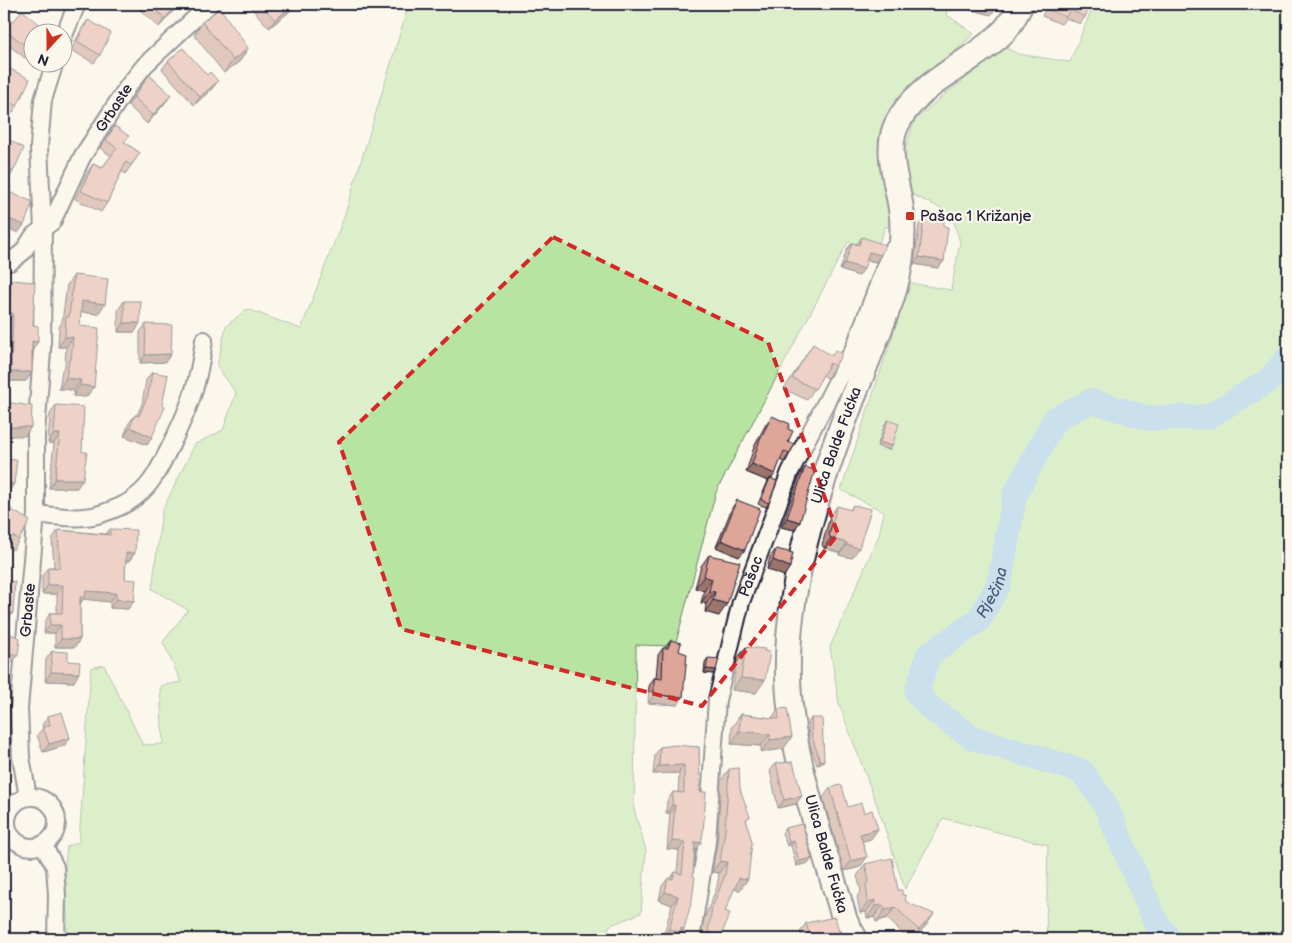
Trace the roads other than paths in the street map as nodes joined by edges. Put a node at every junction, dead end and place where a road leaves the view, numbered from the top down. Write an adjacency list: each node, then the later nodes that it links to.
1 (77, 4): 4 (street)
2 (210, 4): 6 (street, Grbaste)
3 (1021, 4): 7 (main road, Ulica Balde Fućka)
4 (70, 22)
5 (52, 72): 6 (street, Grbaste)
6 (43, 229): 8 (street, Grbaste); 10 (street, Grbaste)
7 (902, 244): 14 (street, Pašac); 15 (main road, Ulica Balde Fućka)
8 (4, 262)
9 (204, 340): 10 (street)
10 (36, 514): 11 (street, Grbaste)
11 (28, 798): 12 (street); 12 (street)
12 (43, 844): 13 (street)
13 (56, 939)
14 (690, 939)
15 (855, 939)

